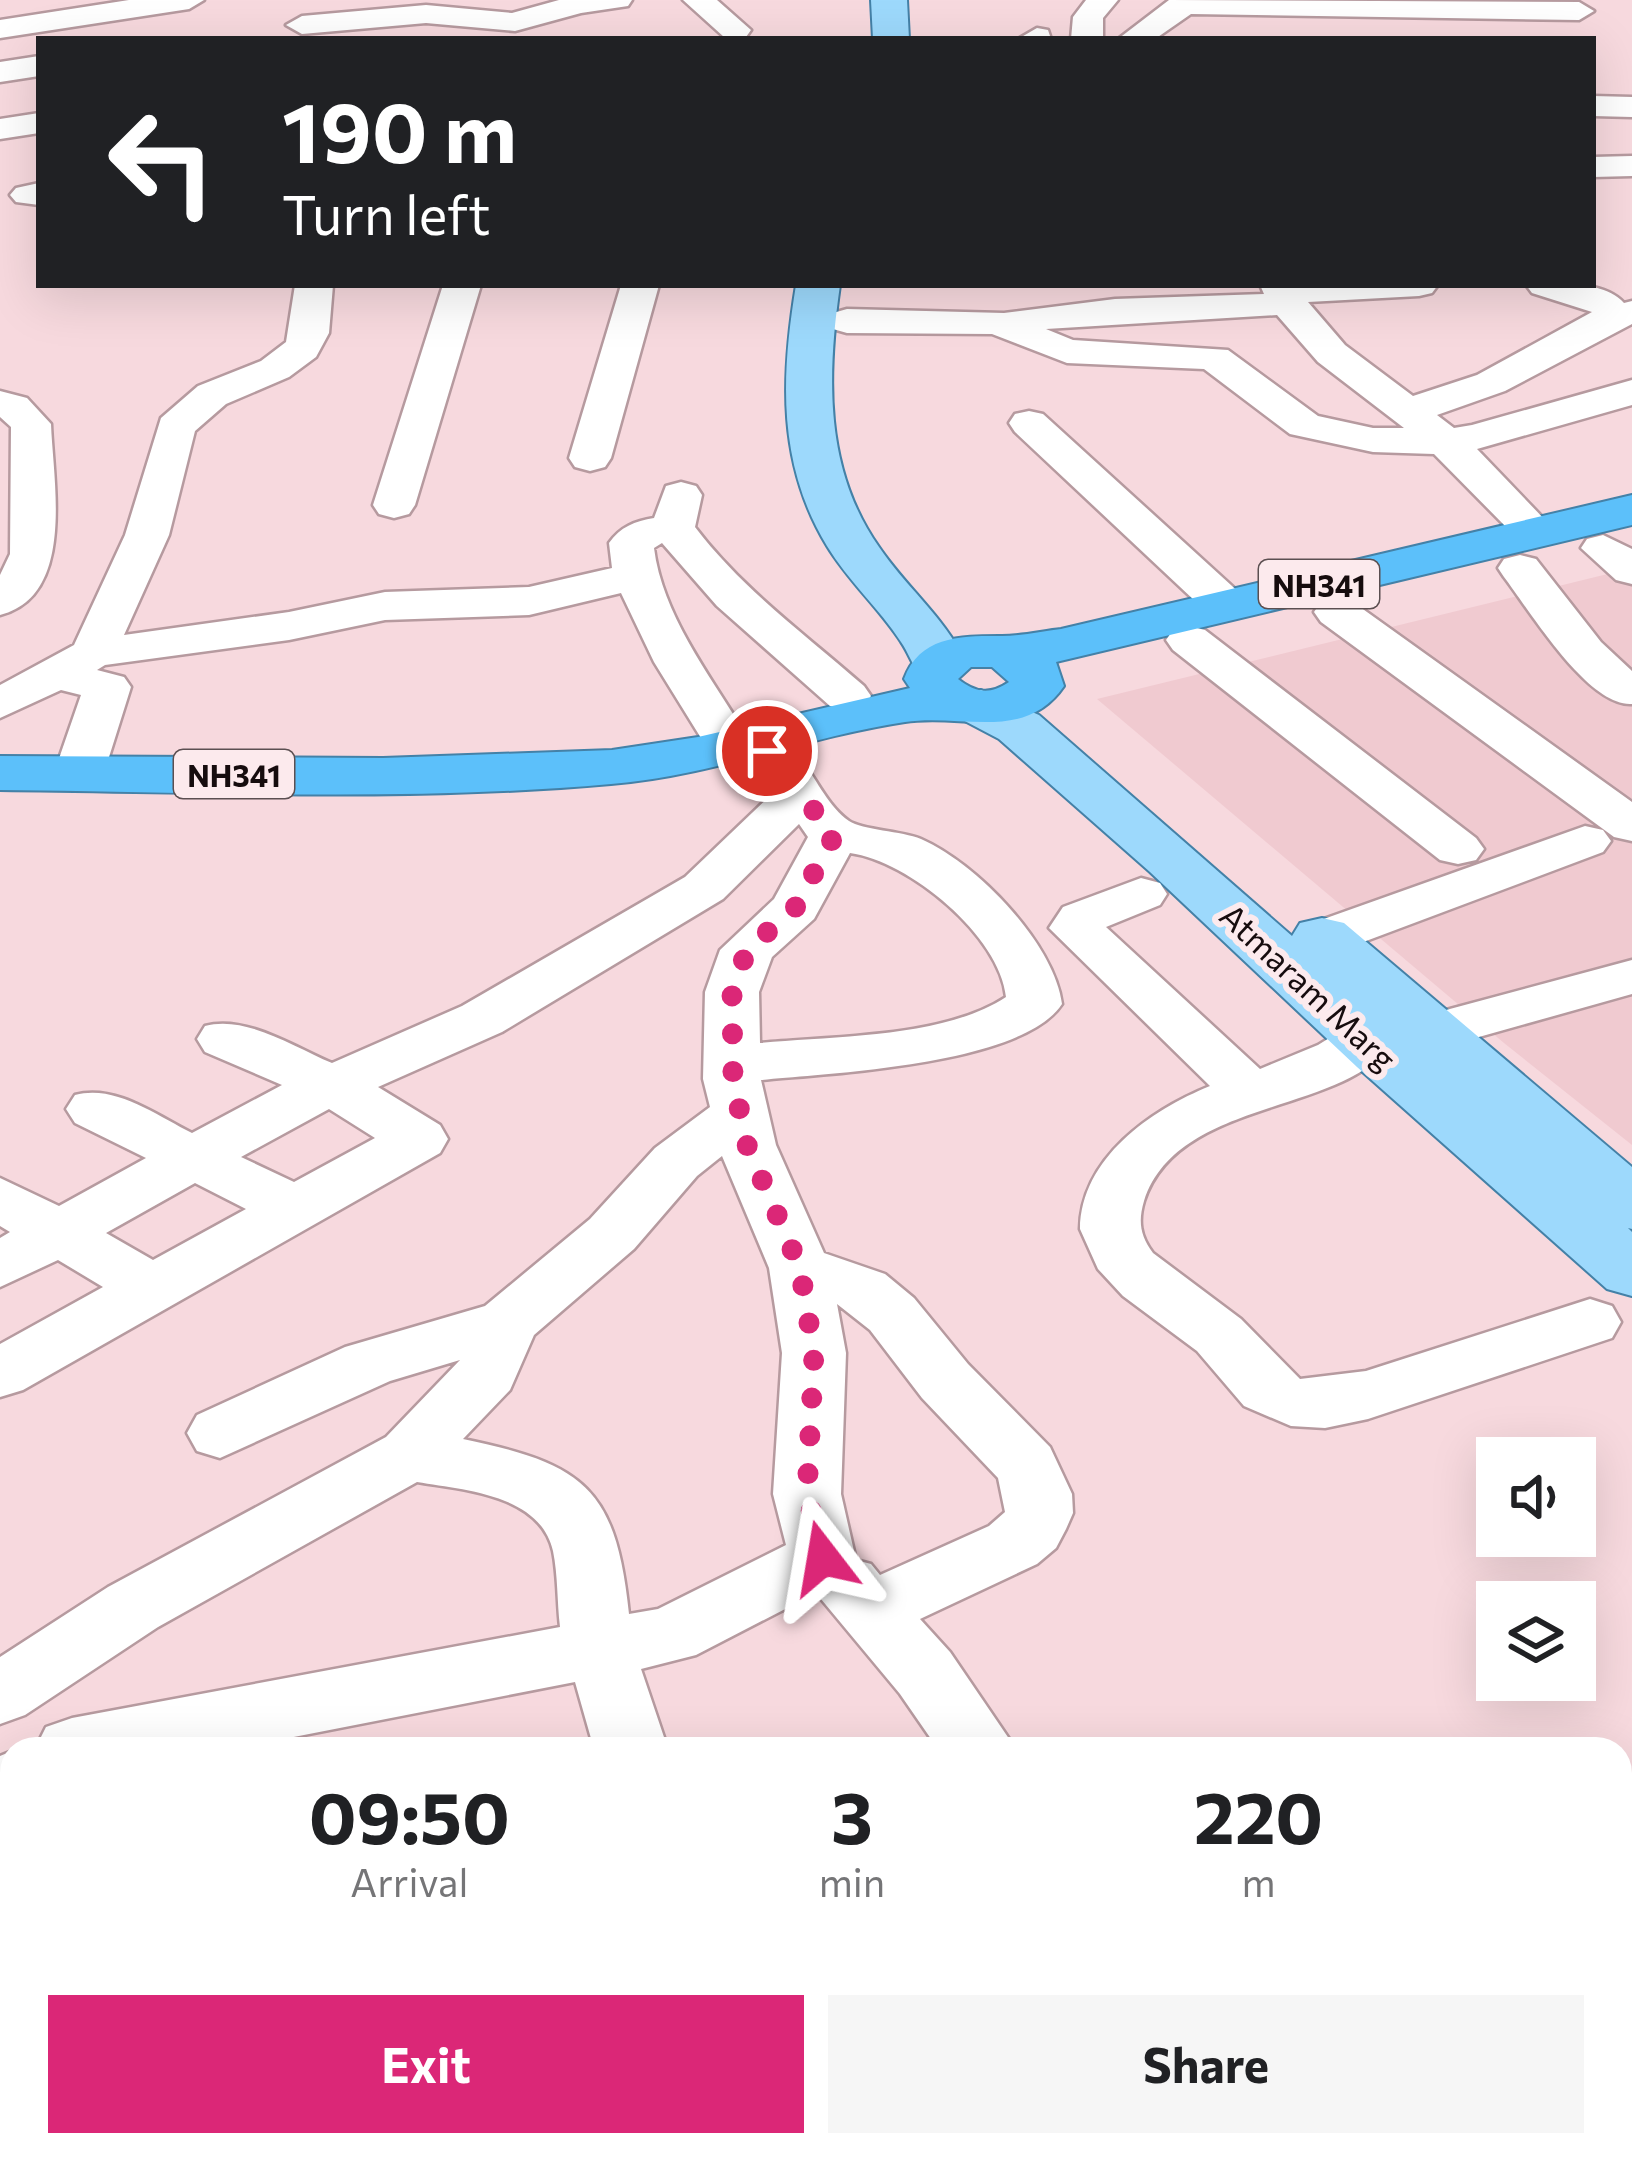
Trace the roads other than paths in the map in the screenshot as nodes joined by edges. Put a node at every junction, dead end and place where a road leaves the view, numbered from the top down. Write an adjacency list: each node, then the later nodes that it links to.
1 (189, 0): 8 (street)
2 (280, 0): 20 (street)
3 (617, 0): 12 (street)
4 (698, 0): 19 (street)
5 (860, 0): 23 (main road)
6 (889, 0): 24 (main road)
7 (1103, 0): 25 (street)
8 (154, 2): 15 (street); 21 (street)
9 (1311, 2): 10 (street); 11 (street); 28 (street)
10 (1412, 3): 14 (street); 29 (street)
11 (1192, 4): 26 (street); 27 (street)
12 (564, 9): 16 (street); 22 (street)
13 (1579, 11): 14 (street)
14 (1513, 16)
15 (40, 21): 18 (street)
16 (510, 21): 17 (street)
17 (375, 23): 20 (street)
18 (0, 29)
19 (736, 30)
20 (308, 32)
21 (182, 36)
22 (593, 36)
23 (861, 36)
24 (891, 36)
25 (1089, 36)
26 (1139, 36)
27 (1208, 36)
28 (1317, 36)
29 (1420, 36)
30 (36, 66): 31 (street)
31 (0, 72)
32 (1596, 106): 33 (street)
33 (1632, 107)
34 (36, 123): 35 (street)
35 (0, 129)
36 (314, 288): 61 (street)
37 (461, 288): 55 (street)
38 (639, 288): 54 (street)
39 (1040, 288): 45 (street)
40 (1372, 288): 42 (street)
41 (1557, 288): 44 (street)
42 (1278, 294): 46 (street); 49 (street)
43 (840, 297): 45 (street); 62 (main road)
44 (1610, 303): 49 (street)
45 (940, 322): 46 (street)
46 (998, 323): 52 (street)
47 (1632, 392): 52 (street)
48 (0, 403): 58 (street)
49 (1408, 411): 52 (street)
50 (1029, 423): 60 (street)
51 (1632, 427): 53 (street)
52 (1446, 442): 63 (street)
53 (1562, 444)
54 (590, 458)
55 (394, 506)
56 (1625, 541): 60 (highway, NH341)
57 (635, 576): 61 (street); 64 (street); 69 (street)
58 (0, 602)
59 (1337, 612): 70 (street)
60 (1208, 623): 62 (highway, NH341); 71 (street)
61 (75, 664): 65 (street); 68 (street)
62 (984, 676): 64 (highway, NH341); 66 (highway, NH341); 73 (main road, Atmaram Marg); 77 (main road, Atmaram Marg)
63 (1626, 691)
64 (847, 696): 69 (highway, NH341)
65 (0, 704)
66 (468, 772): 68 (highway, NH341); 69 (highway, NH341)
67 (0, 773): 68 (highway, NH341)
68 (80, 773)
69 (780, 777): 78 (street); 79 (street); 79 (street)
70 (1609, 833): 73 (street)
71 (1458, 849)
72 (1141, 894): 80 (street)
73 (1323, 938): 75 (main road, Atmaram Marg)
74 (1632, 977): 75 (street)
75 (1429, 1033): 84 (main road, Atmaram Marg)
76 (225, 1039): 78 (street)
77 (1367, 1040): 80 (street); 89 (main road, Atmaram Marg)
78 (333, 1085): 82 (street); 85 (street)
79 (736, 1088): 88 (street); 92 (street)
80 (1250, 1092): 91 (street)
81 (95, 1109): 82 (street)
82 (192, 1158): 85 (street); 86 (street)
83 (0, 1199): 86 (street)
84 (1632, 1205)
85 (291, 1206): 90 (street)
86 (56, 1234): 87 (street); 90 (street)
87 (0, 1265)
88 (800, 1268): 96 (street); 97 (street)
89 (1632, 1271)
90 (151, 1287): 93 (street)
91 (1590, 1322)
92 (507, 1324): 94 (street); 95 (street)
93 (0, 1373)
94 (220, 1433)
95 (409, 1456): 98 (street); 99 (street)
96 (823, 1558): 97 (street); 98 (street)
97 (870, 1611): 102 (street)
98 (599, 1649): 100 (street); 101 (street)
99 (0, 1694)
100 (136, 1737)
101 (627, 1737)
102 (970, 1737)

